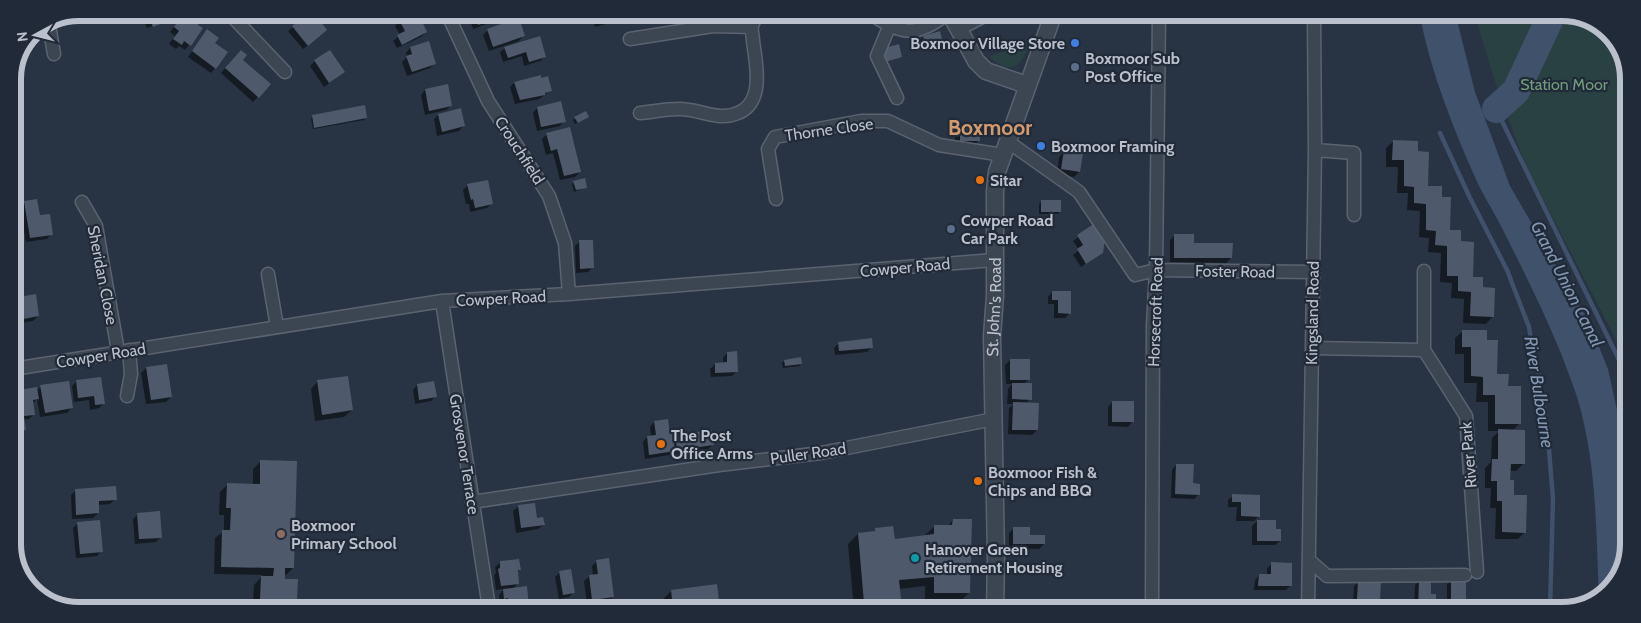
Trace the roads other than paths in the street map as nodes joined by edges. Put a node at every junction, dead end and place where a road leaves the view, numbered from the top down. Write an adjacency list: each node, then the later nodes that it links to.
1 (237, 21): 15 (street)
2 (451, 21): 29 (street, Crouchfield)
3 (754, 21): 11 (street)
4 (882, 21): 10 (street)
5 (937, 21): 10 (street)
6 (1051, 21): 16 (street, St. John's Road)
7 (1159, 21): 25 (street, Horsecroft Road)
8 (1314, 21): 20 (street, Kingsland Road)
9 (955, 22): 16 (street)
10 (889, 26): 17 (street)
11 (752, 27): 13 (street); 18 (street)
12 (50, 30): 14 (street)
13 (630, 39)
14 (54, 54)
15 (285, 72)
16 (1027, 85): 19 (street, St. John's Road)
17 (897, 98)
18 (640, 113)
19 (1005, 148): 21 (street, Thorne Close); 24 (street, St. John's Road); 25 (street, Foster Road)
20 (1316, 150): 23 (street); 27 (street, Kingsland Road)
21 (776, 199)
22 (82, 202): 33 (street, Sheridan Close)
23 (1354, 216)
24 (994, 260): 29 (street, Cowper Road); 37 (street, St. John's Road)
25 (1156, 270): 27 (street, Foster Road); 42 (street, Horsecroft Road)
26 (1424, 271): 34 (street)
27 (1313, 272): 32 (street, Kingsland Road)
28 (268, 274): 31 (street)
29 (569, 294): 30 (street, Cowper Road)
30 (442, 301): 31 (street, Cowper Road); 38 (street, Grosvenor Terrace)
31 (277, 327): 33 (street, Cowper Road)
32 (1312, 348): 34 (street); 39 (street, Kingsland Road)
33 (123, 350): 35 (street, Cowper Road); 36 (street, Sheridan Close)
34 (1424, 350): 39 (street, River Park)
35 (21, 368)
36 (127, 396)
37 (994, 419): 38 (street, Puller Road); 41 (street, St. John's Road)
38 (472, 502): 40 (street, Grosvenor Terrace)
39 (1309, 560): 43 (street, Kingsland Road)
40 (488, 602)
41 (995, 602)
42 (1152, 602)
43 (1308, 602)

